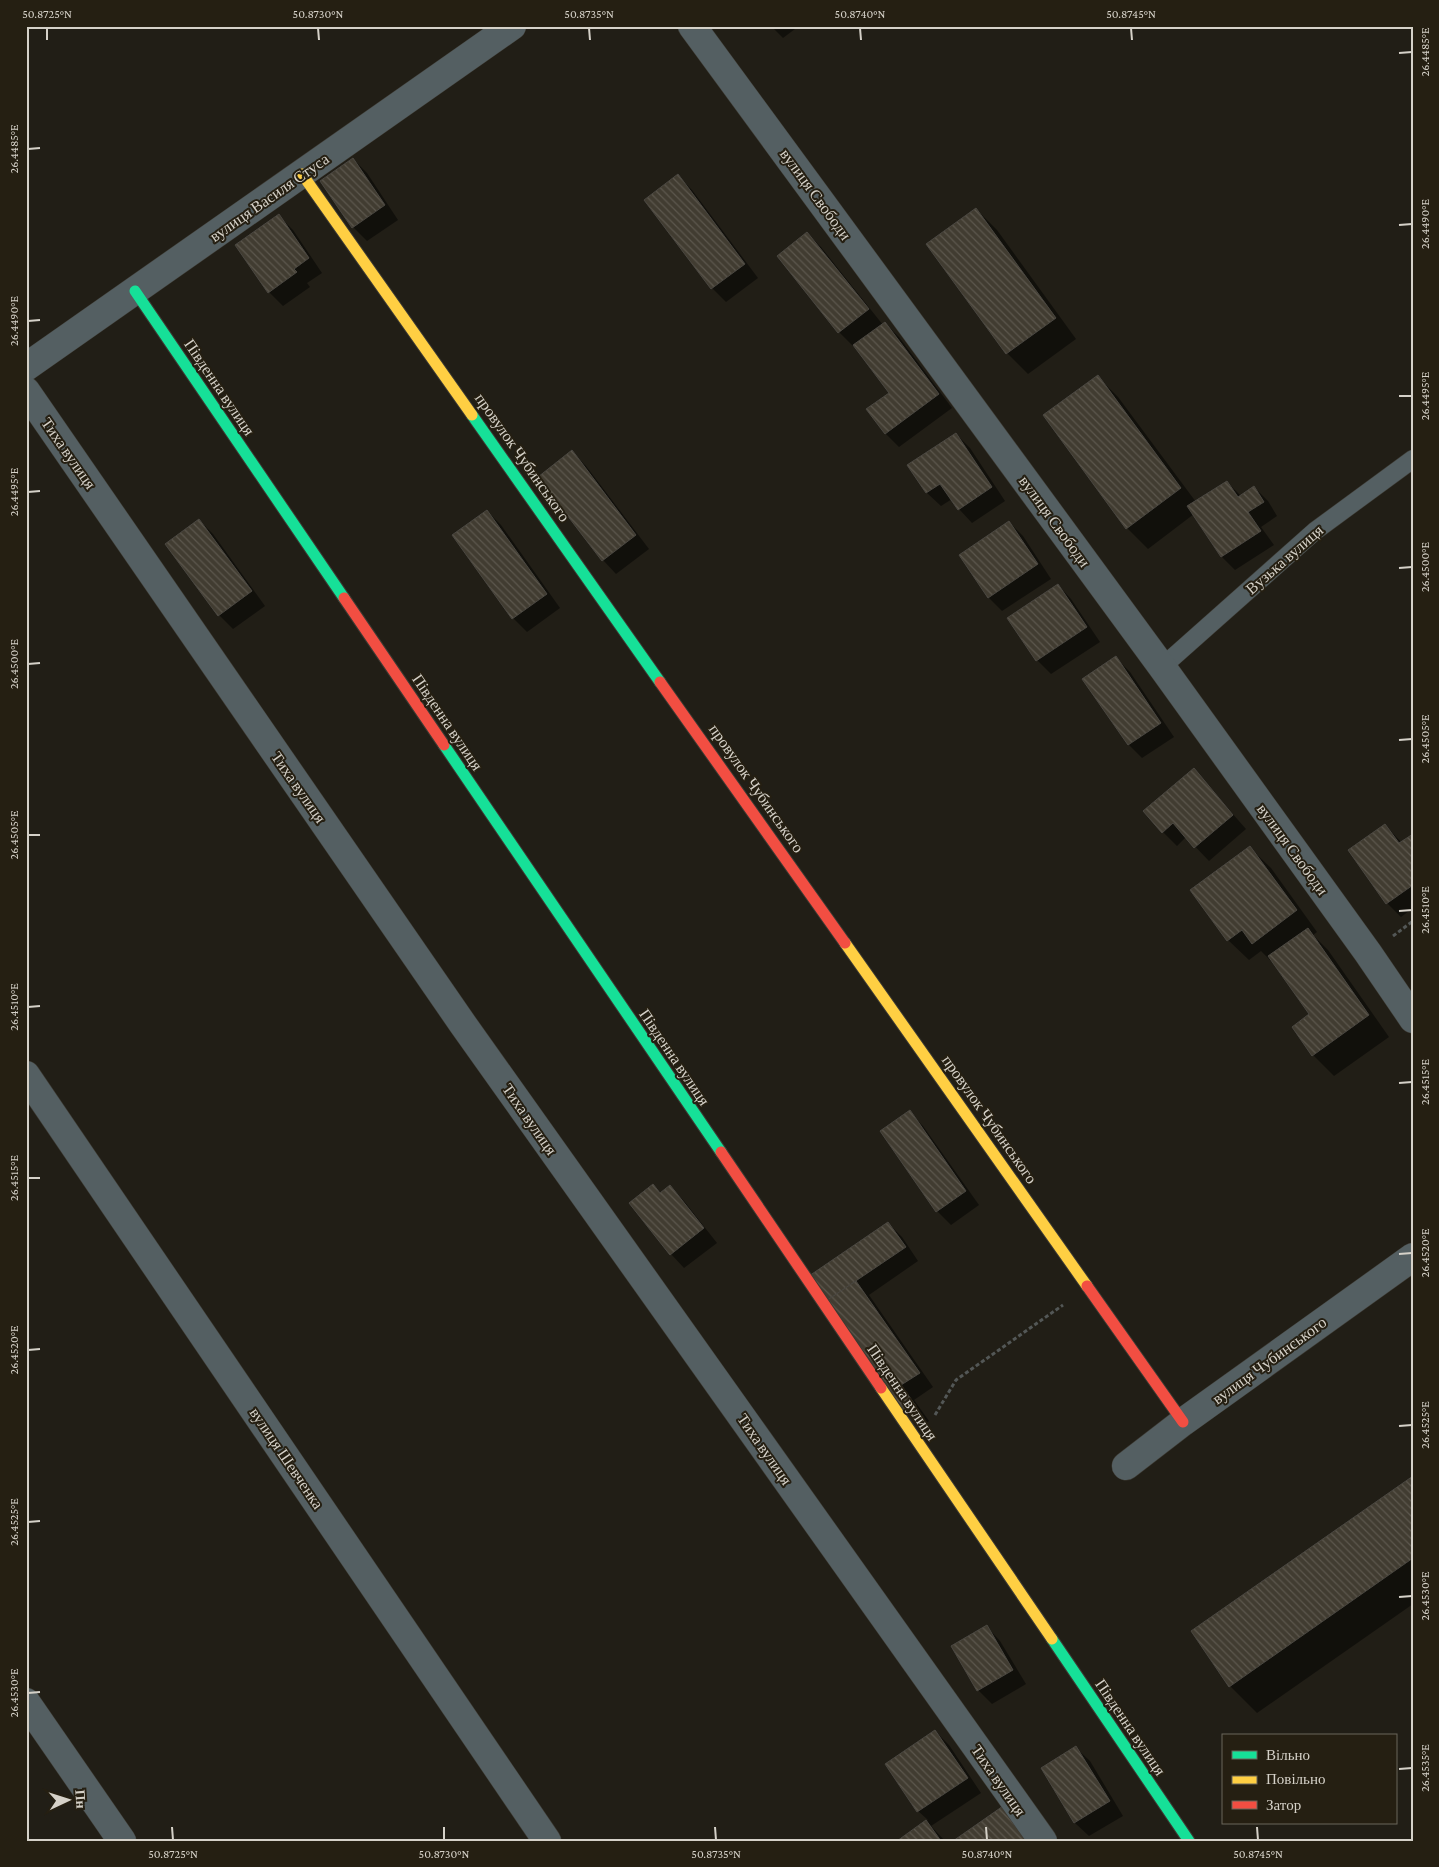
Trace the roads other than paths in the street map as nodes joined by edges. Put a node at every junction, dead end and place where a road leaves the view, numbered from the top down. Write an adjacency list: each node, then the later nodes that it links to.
1 (512, 26): 3 (street, вулиця Василя Стуса)
2 (692, 26): 8 (street, вулиця Свободи)
3 (302, 174): 4 (street, вулиця Василя Стуса); 12 (street, провулок Чубинського)
4 (136, 291): 5 (street, вулиця Василя Стуса); 18 (street, Південна вулиця)
5 (26, 367)
6 (26, 392): 17 (street, Тиха вулиця)
7 (1413, 460): 8 (lane, Вузька вулиця)
8 (1162, 667): 9 (street, вулиця Свободи)
9 (1413, 1019)
10 (26, 1075): 16 (street, вулиця Шевченка)
11 (1413, 1257): 12 (street, вулиця Чубинського)
12 (1184, 1422): 13 (street, вулиця Чубинського)
13 (1126, 1466)
14 (26, 1702): 15 (street)
15 (122, 1841)
16 (547, 1841)
17 (1042, 1841)
18 (1189, 1841)

